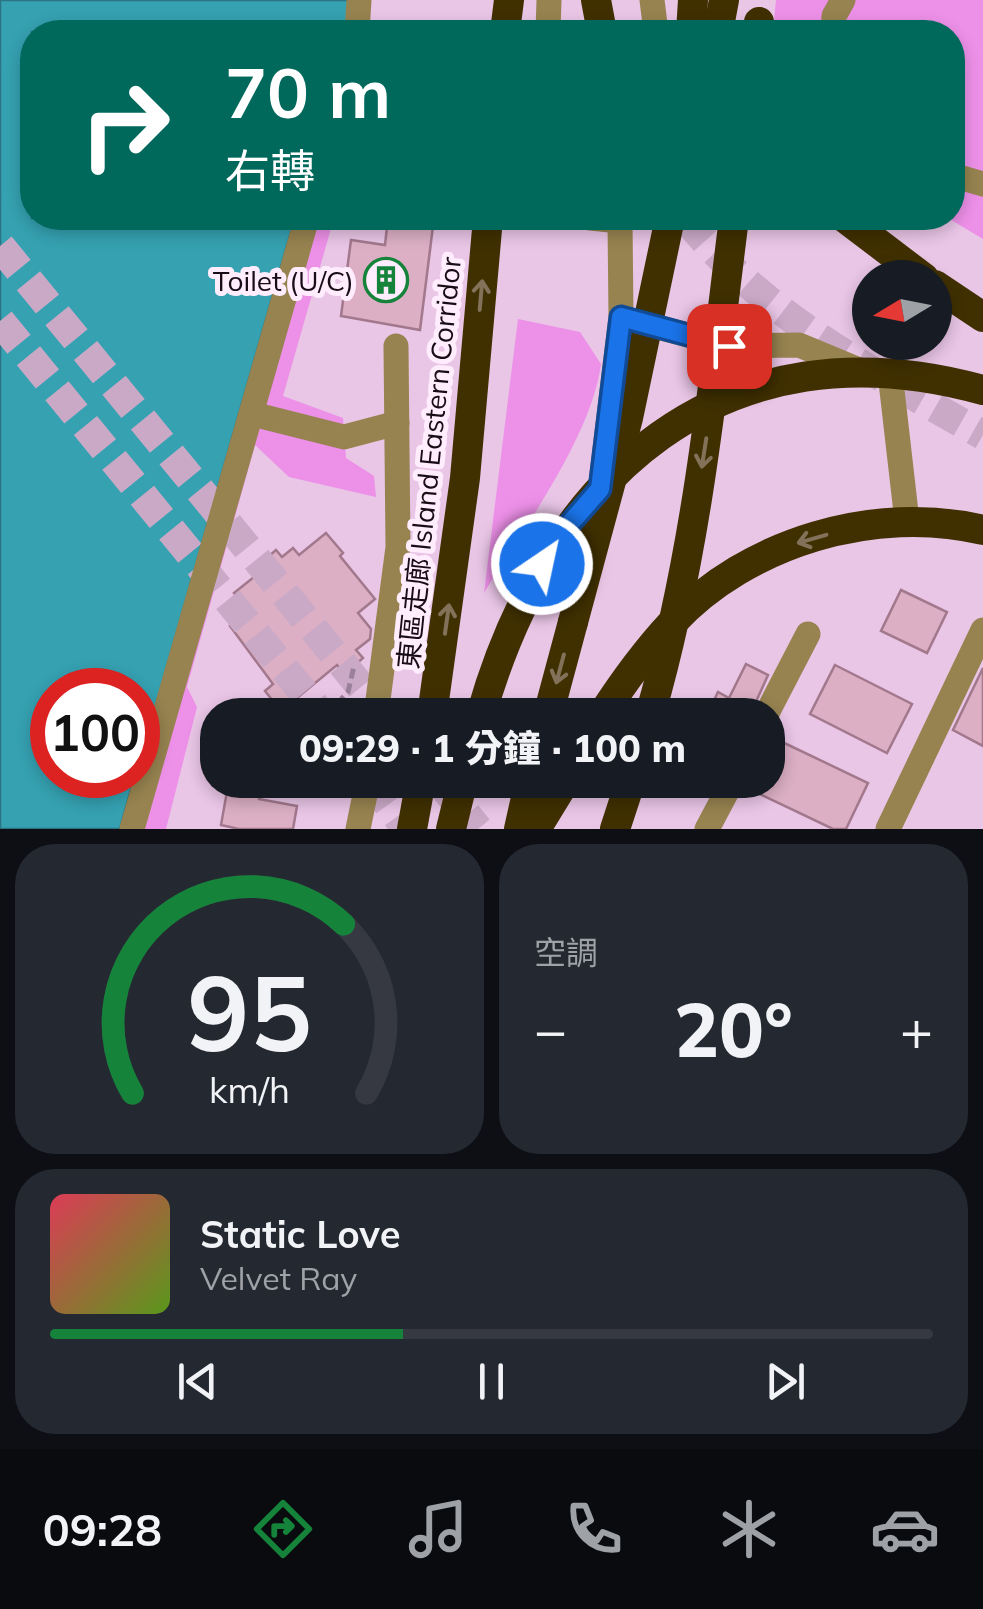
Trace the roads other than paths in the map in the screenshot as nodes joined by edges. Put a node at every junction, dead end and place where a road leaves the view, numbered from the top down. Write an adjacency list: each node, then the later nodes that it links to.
1 (304, 230): 14 (street)
2 (487, 230): 22 (highway, 東區走廊 Island Eastern Corridor, one-way to 2)
3 (622, 230): 9 (street)
4 (667, 230): 24 (highway, one-way to 24, bridge)
5 (732, 230): 26 (highway, one-way to 26, bridge)
6 (861, 230): 7 (highway)
7 (900, 260)
8 (952, 297): 10 (highway)
9 (621, 317): 12 (street); 16 (street)
10 (983, 318)
11 (396, 346): 15 (street)
12 (877, 372): 13 (highway); 16 (highway); 17 (street)
13 (983, 390)
14 (253, 414): 15 (street); 35 (street)
15 (397, 422): 21 (street)
16 (600, 489): 23 (highway)
17 (908, 521): 18 (highway); 25 (highway, one-way to 25)
18 (983, 530)
19 (983, 630): 43 (street)
20 (808, 634): 27 (street)
21 (378, 698)
22 (434, 698)
23 (487, 698)
24 (553, 698)
25 (615, 698)
26 (654, 698)
27 (775, 698)
28 (364, 798): 36 (street)
29 (418, 798): 37 (highway)
30 (459, 798): 38 (highway)
31 (526, 798): 39 (highway)
32 (555, 798): 40 (highway)
33 (625, 798): 41 (highway, bridge)
34 (724, 798): 42 (street)
35 (132, 829)
36 (358, 829)
37 (412, 829)
38 (451, 829)
39 (519, 829)
40 (536, 829)
41 (616, 829)
42 (708, 829)
43 (888, 829)

